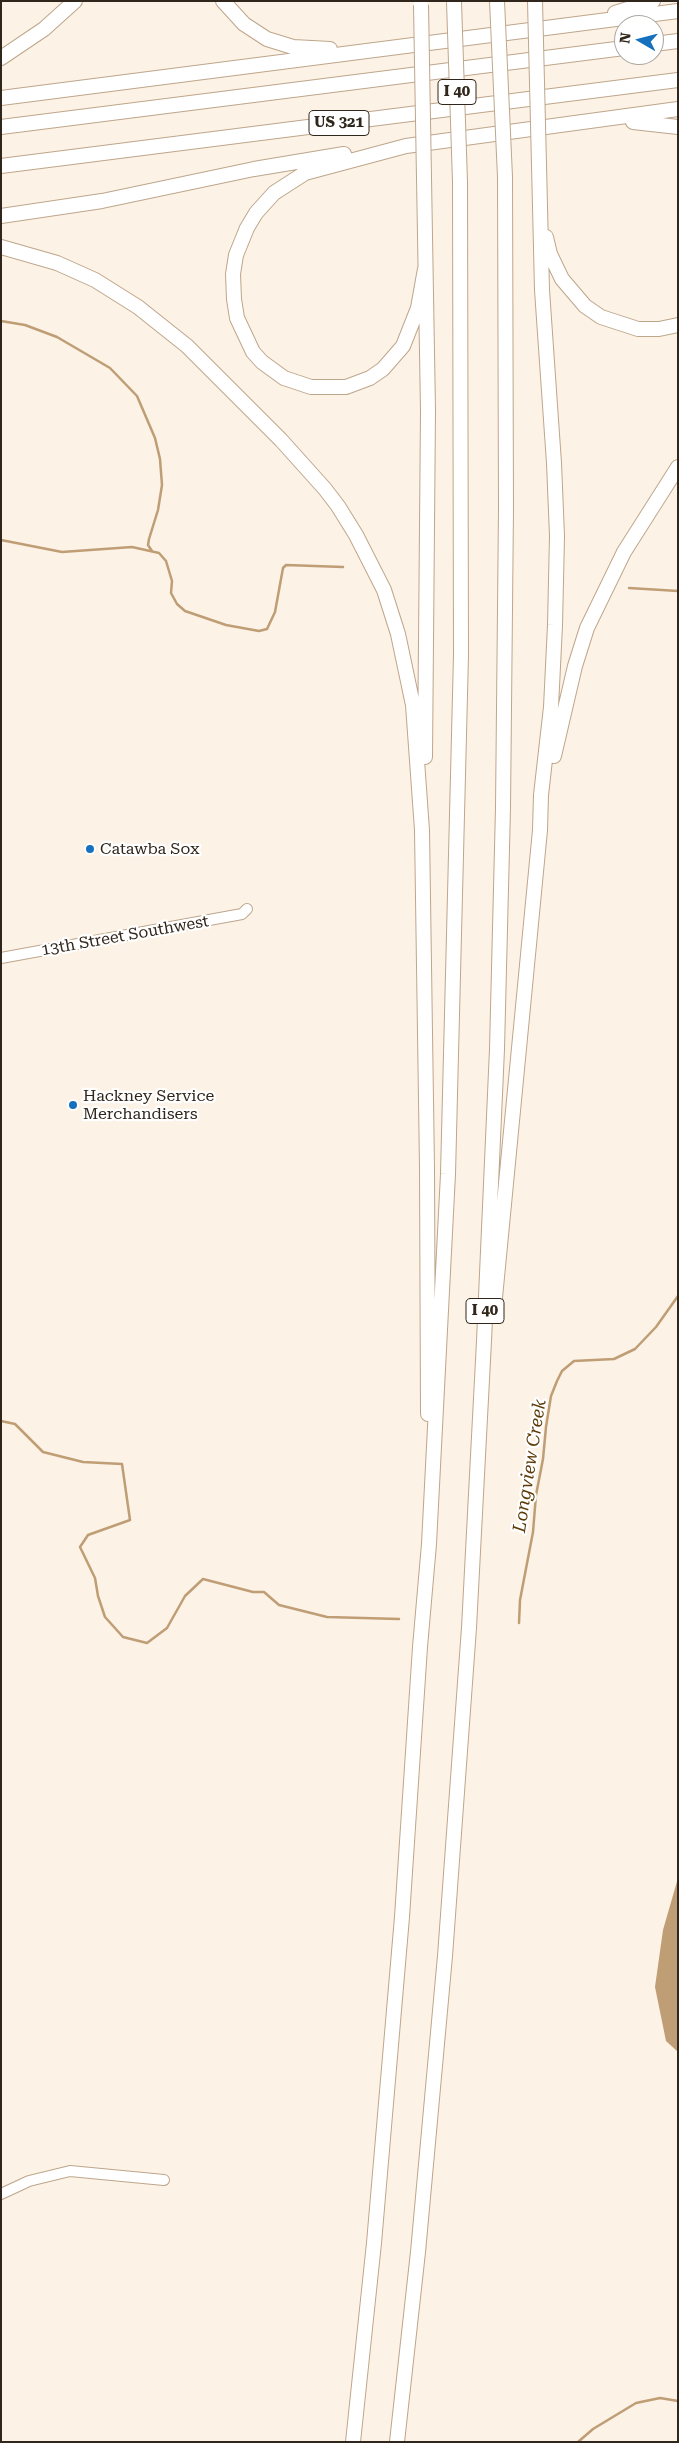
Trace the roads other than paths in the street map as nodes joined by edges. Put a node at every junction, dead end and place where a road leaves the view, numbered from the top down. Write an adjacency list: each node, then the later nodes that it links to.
1 (75, 1): 14 (highway)
2 (223, 1): 12 (highway)
3 (497, 1): 33 (highway, I 40, bridge)
4 (535, 1): 23 (highway, bridge)
5 (653, 1): 9 (highway)
6 (454, 2): 34 (highway, I 40, bridge)
7 (421, 3): 26 (highway, bridge)
8 (678, 11): 9 (highway)
9 (575, 24): 12 (highway)
10 (678, 41): 11 (highway)
11 (664, 43)
12 (383, 48): 16 (highway)
13 (614, 49): 19 (highway, US 321)
14 (1, 58)
15 (678, 80): 22 (highway, US 321)
16 (1, 98)
17 (678, 110): 18 (highway)
18 (560, 125): 20 (highway); 21 (highway)
19 (1, 127)
20 (678, 127)
21 (394, 149): 24 (highway); 26 (highway)
22 (1, 166)
23 (539, 207): 27 (highway); 30 (highway)
24 (1, 216)
25 (1, 247): 29 (highway)
26 (425, 269): 29 (highway)
27 (678, 325)
28 (678, 467): 30 (highway)
29 (422, 830): 34 (highway)
30 (540, 830): 33 (highway)
31 (247, 909): 32 (street, 13th Street Southwest)
32 (1, 958)
33 (484, 1342): 38 (highway, I 40)
34 (420, 1647): 37 (highway, I 40)
35 (164, 2180): 36 (street)
36 (1, 2194)
37 (353, 2442)
38 (397, 2442)

